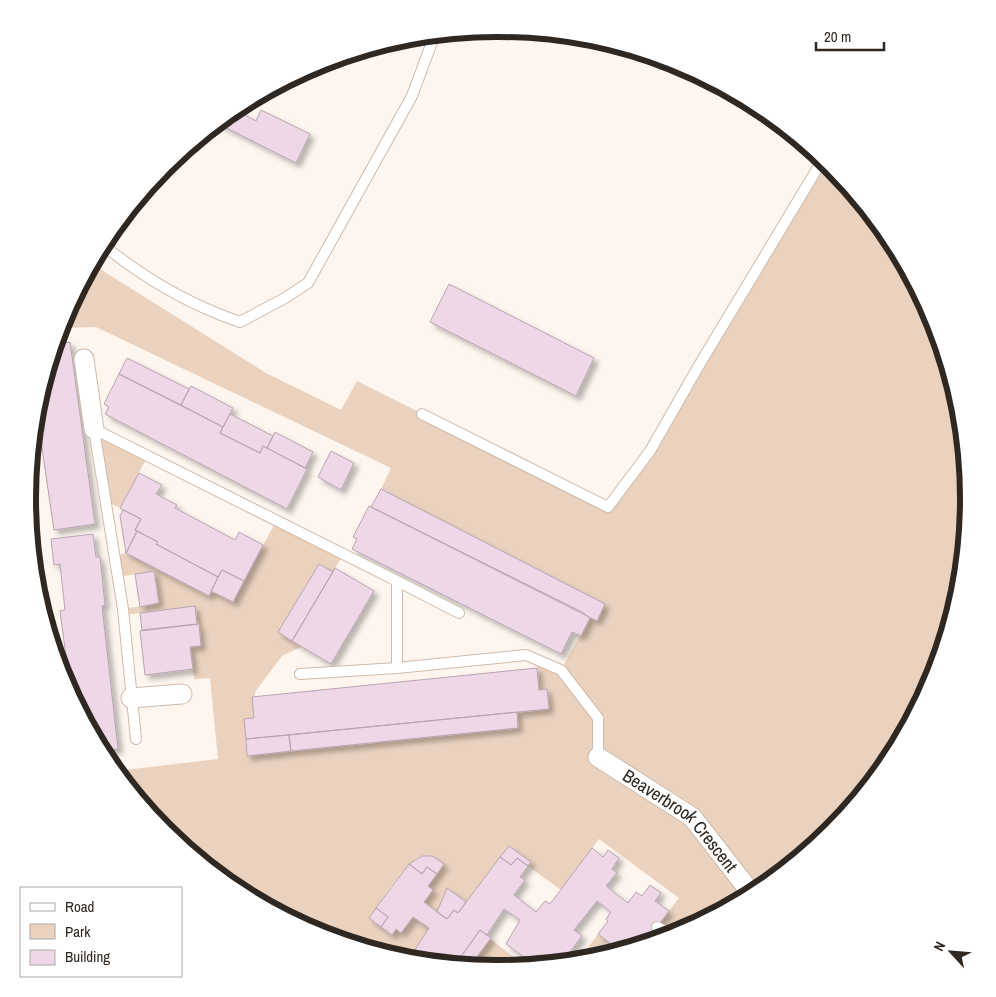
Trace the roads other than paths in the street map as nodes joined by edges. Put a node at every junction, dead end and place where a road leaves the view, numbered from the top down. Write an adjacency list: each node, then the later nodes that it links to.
1 (431, 42): 3 (lane)
2 (819, 166): 5 (lane)
3 (109, 250)
4 (84, 359): 6 (street)
5 (422, 414)
6 (94, 429): 7 (lane); 12 (lane)
7 (398, 581): 8 (lane); 9 (lane)
8 (459, 613)
9 (397, 668): 10 (lane); 14 (lane)
10 (300, 674)
11 (182, 694): 12 (street)
12 (131, 698): 13 (lane)
13 (136, 739)
14 (598, 757): 15 (street, Beaverbrook Crescent)
15 (747, 887)
16 (657, 927): 17 (lane)
17 (662, 930)

